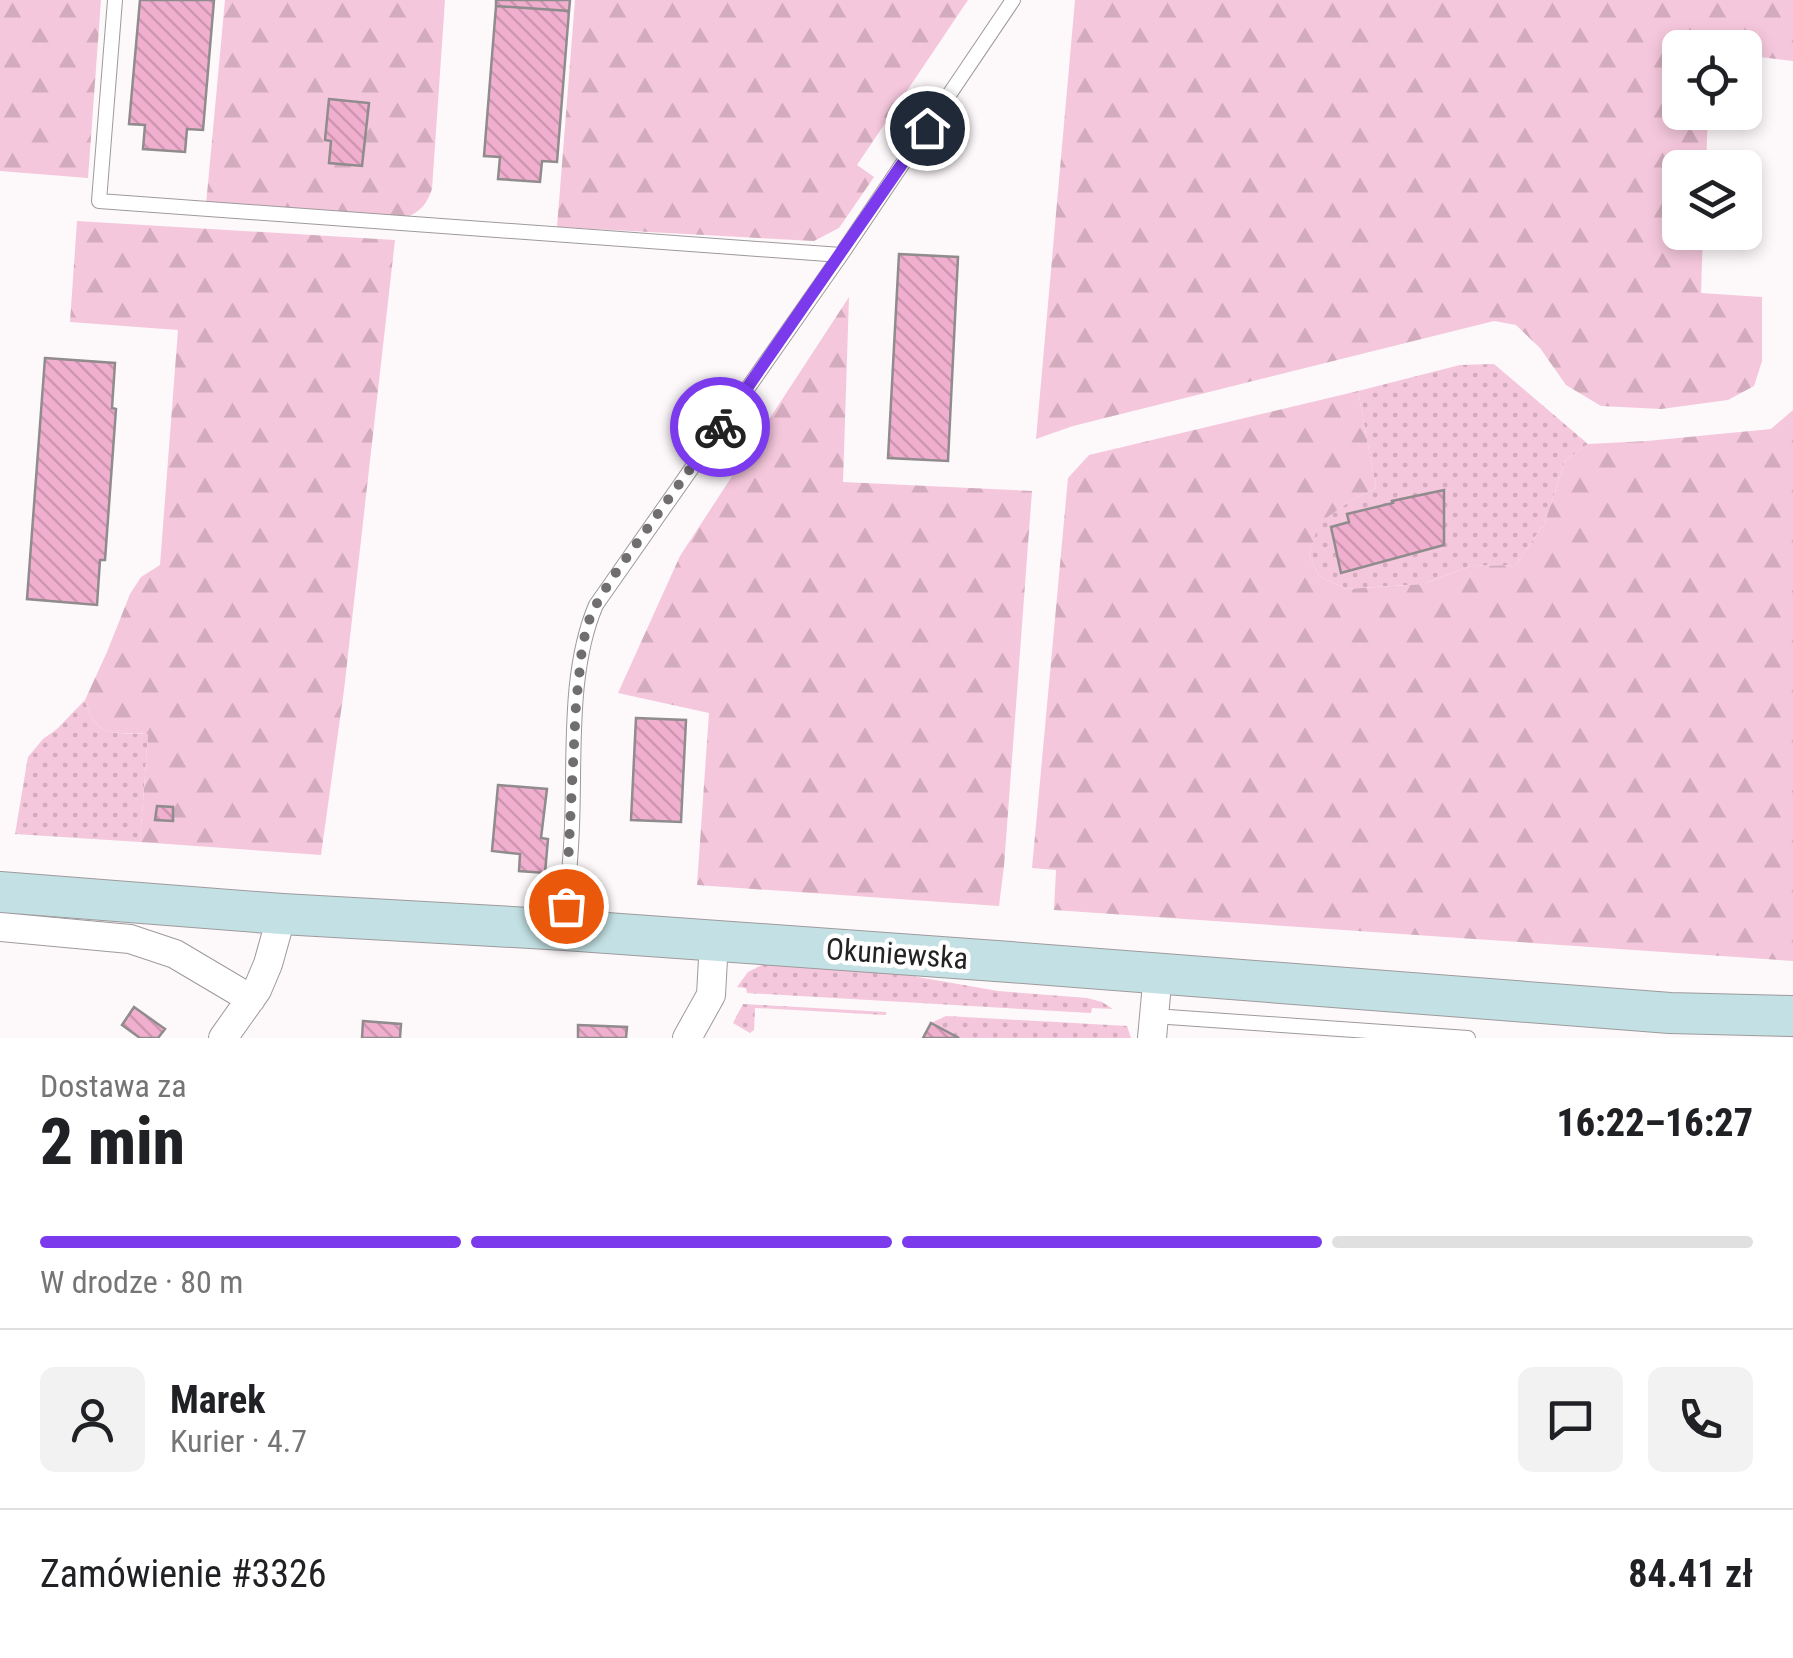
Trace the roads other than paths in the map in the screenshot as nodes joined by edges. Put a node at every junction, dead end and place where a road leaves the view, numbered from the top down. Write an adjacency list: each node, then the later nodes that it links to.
1 (115, 0): 3 (lane)
2 (1013, 0): 3 (lane)
3 (840, 255): 7 (lane)
4 (0, 892): 5 (main road, Okuniewska)
5 (282, 914): 7 (main road, Okuniewska); 10 (street)
6 (0, 928): 10 (street)
7 (565, 930): 8 (main road, Okuniewska)
8 (714, 941): 9 (main road, Okuniewska); 14 (street)
9 (1158, 973): 11 (main road, Okuniewska); 12 (street)
10 (251, 998): 13 (street)
11 (1793, 1016)
12 (1153, 1027): 15 (lane)
13 (223, 1038)
14 (687, 1038)
15 (1468, 1038)

